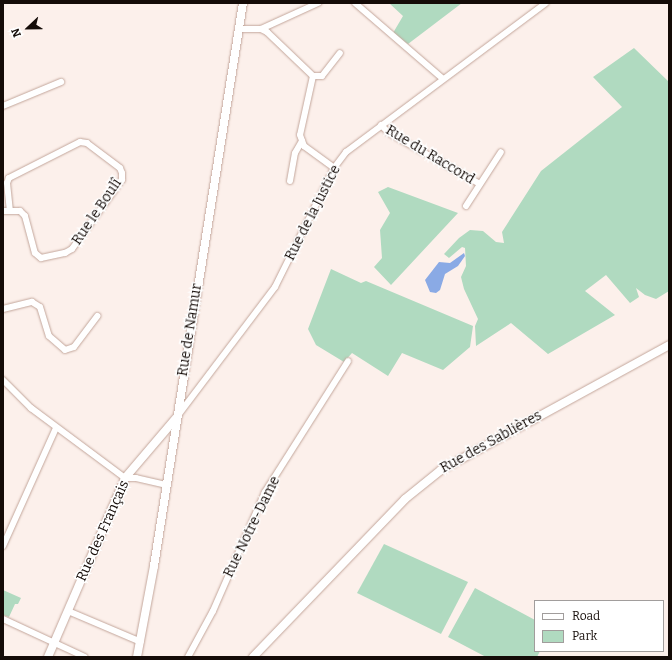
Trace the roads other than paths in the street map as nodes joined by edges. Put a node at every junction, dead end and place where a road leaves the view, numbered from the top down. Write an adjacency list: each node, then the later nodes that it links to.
1 (243, 3): 5 (main road, Rue de Namur)
2 (318, 3): 6 (street)
3 (355, 3): 9 (street)
4 (546, 3): 9 (street, Rue de la Justice)
5 (239, 29): 6 (street); 26 (main road, Rue de Namur)
6 (261, 29): 8 (street)
7 (340, 53): 8 (street)
8 (313, 76): 13 (street)
9 (443, 79): 12 (street, Rue de la Justice)
10 (61, 82): 11 (street)
11 (3, 106)
12 (381, 125): 15 (street, Rue de la Justice); 17 (street, Rue du Raccord)
13 (302, 141): 15 (street); 16 (street)
14 (501, 152): 17 (street)
15 (334, 168): 26 (street, Rue de la Justice)
16 (290, 182)
17 (480, 184): 18 (street)
18 (466, 206)
19 (10, 210): 19 (street, Rue le Boulî); 20 (street)
20 (3, 211)
21 (3, 309): 22 (street)
22 (97, 316)
23 (669, 345): 39 (main road, Rue des Sablières)
24 (348, 361): 38 (street, Rue Notre-Dame)
25 (3, 380): 27 (street)
26 (176, 417): 28 (main road, Rue des Français); 29 (main road, Rue de Namur)
27 (56, 428): 28 (street); 30 (street)
28 (125, 478): 29 (street); 31 (main road, Rue des Français)
29 (166, 485): 34 (main road, Rue de Namur)
30 (3, 546)
31 (68, 611): 33 (main road, Rue des Français); 34 (street)
32 (3, 619): 33 (street)
33 (54, 642): 35 (main road, Rue des Français); 36 (street)
34 (140, 642): 37 (main road, Rue de Namur)
35 (48, 657)
36 (85, 657)
37 (136, 657)
38 (188, 657)
39 (253, 657)

